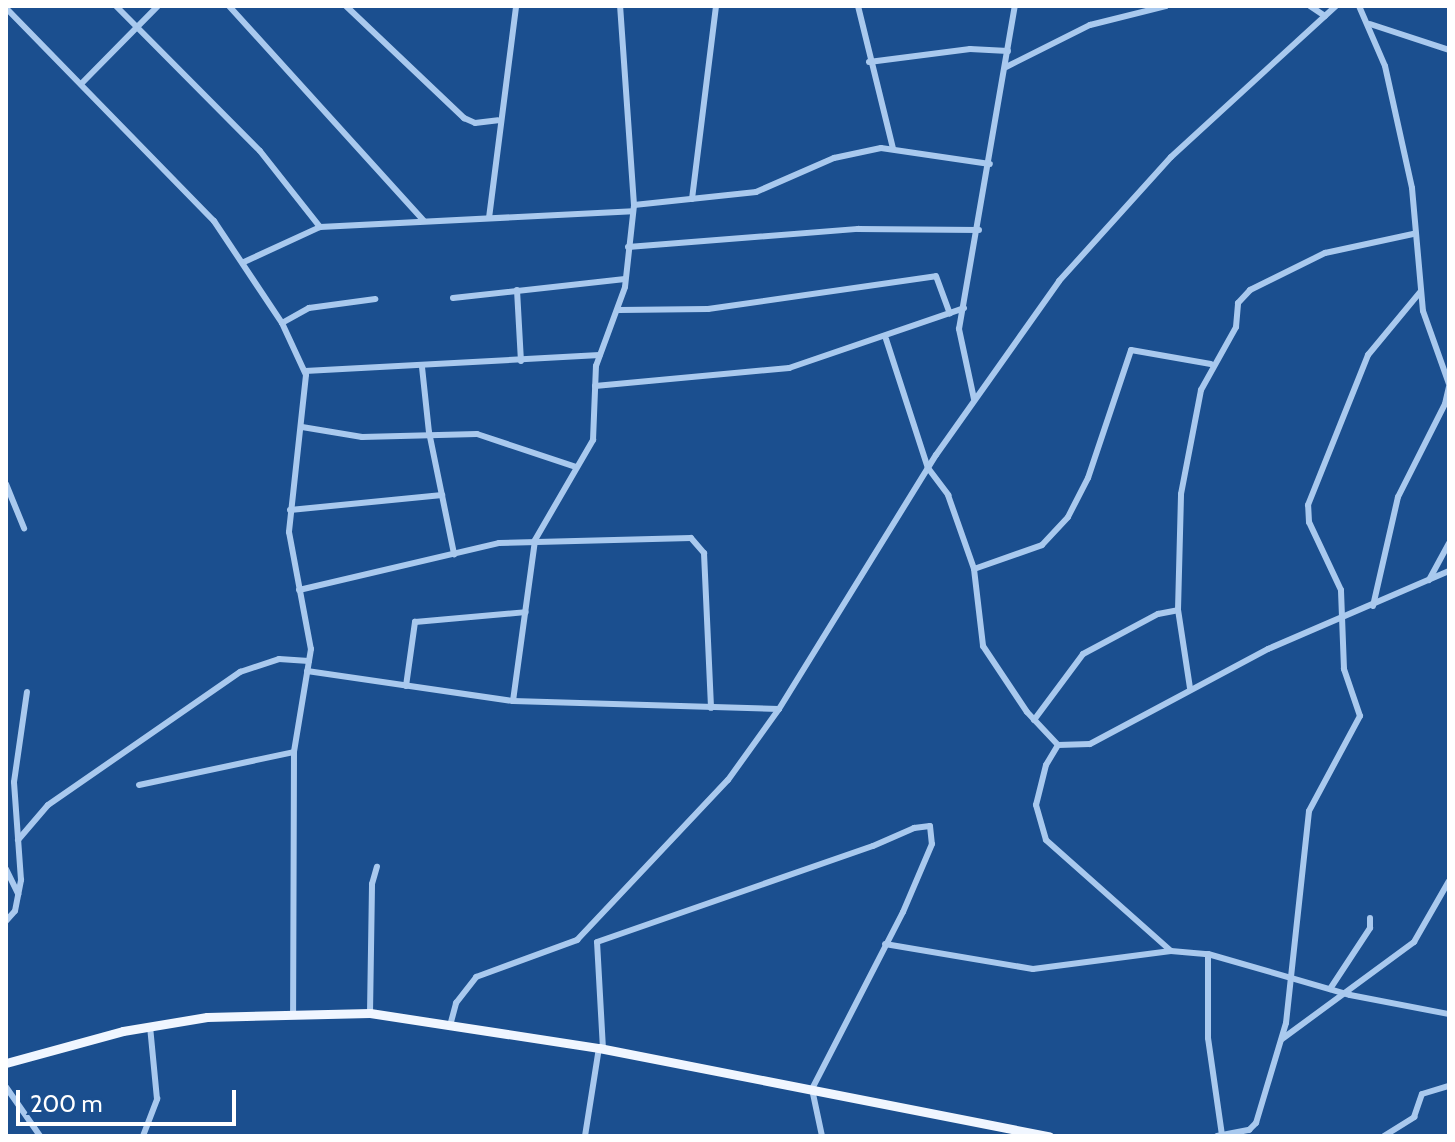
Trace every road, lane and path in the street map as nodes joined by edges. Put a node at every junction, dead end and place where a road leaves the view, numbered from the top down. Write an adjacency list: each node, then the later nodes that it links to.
1 (116, 6): 17 (street)
2 (158, 6): 17 (street)
3 (229, 6): 29 (street)
4 (346, 6): 23 (street)
5 (516, 6): 23 (street)
6 (620, 6): 27 (street)
7 (716, 6): 26 (street)
8 (858, 6): 20 (street)
9 (1015, 6): 19 (street)
10 (1166, 6): 21 (street)
11 (1310, 6): 15 (street)
12 (1336, 6): 15 (street)
13 (1359, 6): 16 (street)
14 (6, 8): 22 (street)
15 (1325, 16): 52 (street)
16 (1370, 24): 18 (street); 32 (street)
17 (135, 27): 22 (street); 30 (street)
18 (1449, 50)
19 (1008, 51): 20 (street); 21 (street)
20 (869, 62): 24 (street)
21 (1006, 67): 25 (street)
22 (81, 84): 34 (street)
23 (498, 120): 28 (street)
24 (893, 149): 25 (street); 26 (street)
25 (990, 164): 31 (street)
26 (692, 199): 27 (street)
27 (634, 208): 28 (street); 33 (street)
28 (489, 218): 29 (street)
29 (424, 221): 30 (street)
30 (320, 227): 34 (street)
31 (979, 230): 33 (street); 40 (street)
32 (1413, 234): 37 (street); 47 (street)
33 (628, 247): 35 (street)
34 (244, 262): 43 (street)
35 (625, 279): 36 (street); 41 (street)
36 (517, 290): 38 (street); 46 (street)
37 (1421, 291): 50 (street); 71 (street)
38 (453, 298)
39 (375, 299): 43 (street)
40 (964, 308): 42 (street); 52 (street)
41 (619, 310): 42 (street); 45 (street)
42 (950, 314): 44 (street)
43 (282, 323): 49 (street)
44 (886, 339): 51 (street); 56 (street)
45 (600, 355): 46 (street); 51 (street)
46 (521, 361): 48 (street)
47 (1211, 364): 64 (street); 69 (street)
48 (422, 367): 49 (street); 54 (street)
49 (305, 371): 53 (street)
50 (1449, 381): 68 (street)
51 (595, 386): 55 (street)
52 (974, 399): 56 (street)
53 (302, 427): 54 (street); 59 (street)
54 (429, 432): 55 (street); 58 (street)
55 (576, 467): 61 (street)
56 (928, 468): 64 (street); 79 (street)
57 (6, 484): 60 (street)
58 (442, 495): 59 (street); 63 (street)
59 (290, 510): 67 (street)
60 (24, 528)
61 (535, 540): 63 (street); 70 (street); 78 (street)
62 (1449, 543): 66 (street)
63 (454, 554): 67 (street)
64 (974, 569): 80 (street)
65 (1449, 571): 66 (street)
66 (1429, 580): 68 (street)
67 (299, 590): 72 (street)
68 (1373, 606): 71 (street)
69 (1178, 610): 75 (street); 80 (street)
70 (526, 612): 74 (street); 77 (street)
71 (1343, 619): 75 (street); 96 (street)
72 (309, 661): 73 (street); 84 (street)
73 (307, 671): 74 (street); 82 (street)
74 (406, 686): 77 (street)
75 (1190, 688): 81 (street)
76 (27, 692): 84 (street)
77 (513, 701): 78 (street)
78 (711, 708): 79 (street)
79 (779, 709): 91 (street)
80 (1034, 720): 81 (street)
81 (1058, 745): 94 (street)
82 (294, 752): 83 (street); 99 (street)
83 (139, 785)
84 (18, 840): 88 (street)
85 (377, 867): 100 (street)
86 (6, 869): 88 (street)
87 (1449, 881): 98 (street)
88 (18, 894): 90 (street)
89 (1370, 918): 97 (street)
90 (6, 921)
91 (591, 926): 92 (street); 102 (street)
92 (597, 942): 93 (street); 105 (street)
93 (885, 944): 94 (street); 109 (street)
94 (1171, 951): 95 (street)
95 (1208, 954): 96 (street); 115 (street)
96 (1288, 974): 97 (street); 104 (street)
97 (1330, 989): 98 (street)
98 (1343, 993): 101 (street); 104 (street)
99 (293, 1012): 100 (main road); 103 (main road)
100 (370, 1013): 102 (main road)
101 (1449, 1014)
102 (451, 1022): 105 (main road)
103 (150, 1026): 106 (main road); 111 (street)
104 (1282, 1039): 115 (street)
105 (601, 1049): 109 (main road); 112 (street)
106 (6, 1063)
107 (1449, 1086): 116 (street)
108 (6, 1087): 110 (street)
109 (812, 1089): 113 (street); 114 (main road)
110 (40, 1136)
111 (143, 1136)
112 (585, 1136)
113 (822, 1136)
114 (1049, 1136)
115 (1220, 1136)
116 (1384, 1136)

